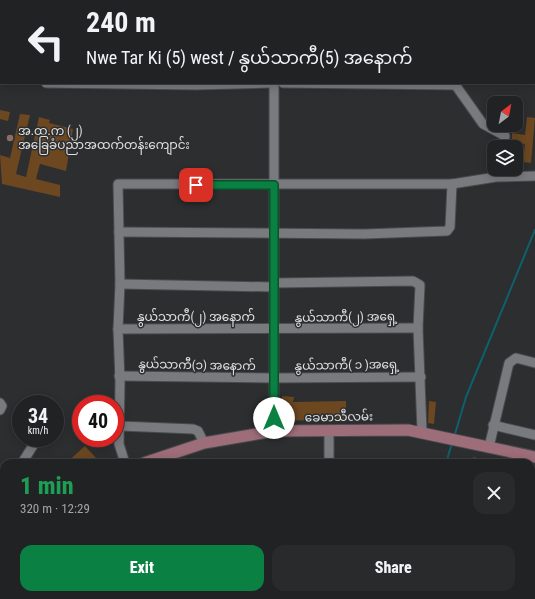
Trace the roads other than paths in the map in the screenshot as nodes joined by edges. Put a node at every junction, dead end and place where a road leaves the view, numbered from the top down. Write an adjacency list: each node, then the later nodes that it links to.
1 (122, 84): 2 (street)
2 (233, 84)
3 (274, 84): 10 (street)
4 (454, 84): 5 (street)
5 (504, 140)
6 (487, 175): 9 (street)
7 (523, 175): 8 (street)
8 (535, 176)
9 (452, 184): 10 (street); 12 (street)
10 (274, 185): 11 (street); 12 (street)
11 (119, 232): 12 (street); 13 (street)
12 (274, 233): 14 (street)
13 (120, 284): 14 (street); 16 (street)
14 (274, 285): 15 (street); 17 (street)
15 (418, 328): 17 (street, နွယ်သာကီ(၂) အရှေ့); 20 (street)
16 (118, 329): 17 (street, နွယ်သာကီ(၂) အနောက်); 19 (street)
17 (274, 329): 21 (street)
18 (535, 363): 23 (street)
19 (119, 376): 21 (street, နွယ်သာကီ(၁) အနောက်); 22 (street)
20 (421, 377): 21 (street, နွယ်သာကီ( ၁ )အရှေ့); 27 (street)
21 (274, 378): 26 (street)
22 (119, 395)
23 (493, 425): 28 (street); 32 (street)
24 (124, 426): 29 (street)
25 (329, 430): 26 (main road, ခေမာသီလမ်း); 27 (main road, ခေမာသီလမ်း); 37 (street)
26 (274, 431): 29 (main road, ခေမာသီလမ်း)
27 (422, 432): 32 (main road, ခေမာသီလမ်း)
28 (535, 435)
29 (204, 443): 36 (main road, ခေမာသီလမ်း)
30 (32, 447): 34 (street)
31 (121, 447): 35 (street)
32 (489, 447): 33 (main road, ခေမာသီလမ်း)
33 (535, 458)
34 (25, 459)
35 (124, 459)
36 (156, 459)
37 (329, 459)

